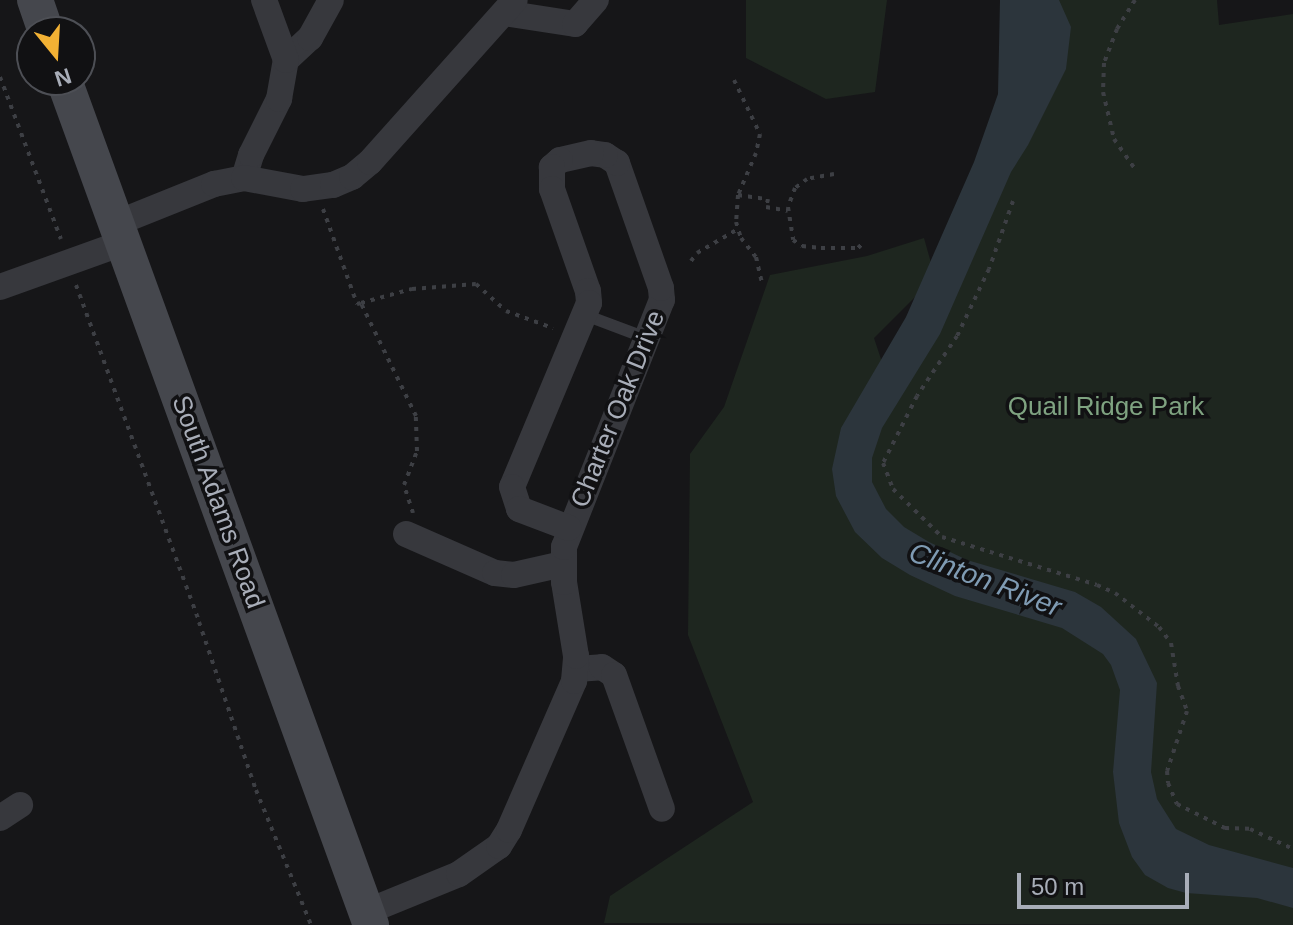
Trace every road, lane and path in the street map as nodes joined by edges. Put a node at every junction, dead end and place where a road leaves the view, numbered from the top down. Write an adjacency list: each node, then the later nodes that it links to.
1 (264, 0): 6 (street)
2 (331, 0): 6 (street)
3 (596, 0): 5 (street)
4 (1135, 0): 10 (path)
5 (510, 6): 13 (street)
6 (286, 60): 12 (street)
7 (0, 77): 21 (path)
8 (734, 80): 14 (path)
9 (70, 96): 18 (main road, South Adams Road)
10 (1136, 170)
11 (834, 174): 16 (path)
12 (244, 178): 13 (street); 18 (street)
13 (315, 189): 24 (path)
14 (738, 195): 16 (path); 17 (path)
15 (1013, 201): 33 (path)
16 (788, 211): 19 (path)
17 (738, 229): 20 (path); 22 (path)
18 (120, 233): 21 (street); 34 (main road, South Adams Road)
19 (862, 244)
20 (691, 261)
21 (69, 264): 23 (street); 35 (path)
22 (762, 282)
23 (0, 287)
24 (361, 303): 26 (path); 29 (path)
25 (585, 315): 27 (lane); 27 (street, Charter Oak Drive); 28 (street, Charter Oak Drive)
26 (562, 331)
27 (649, 339): 28 (street, Charter Oak Drive)
28 (569, 528): 30 (street, Charter Oak Drive)
29 (415, 538): 30 (street)
30 (563, 564): 31 (street, Charter Oak Drive)
31 (576, 669): 32 (street); 34 (street, Charter Oak Drive)
32 (662, 809)
33 (1293, 849)
34 (368, 918)
35 (311, 925)

